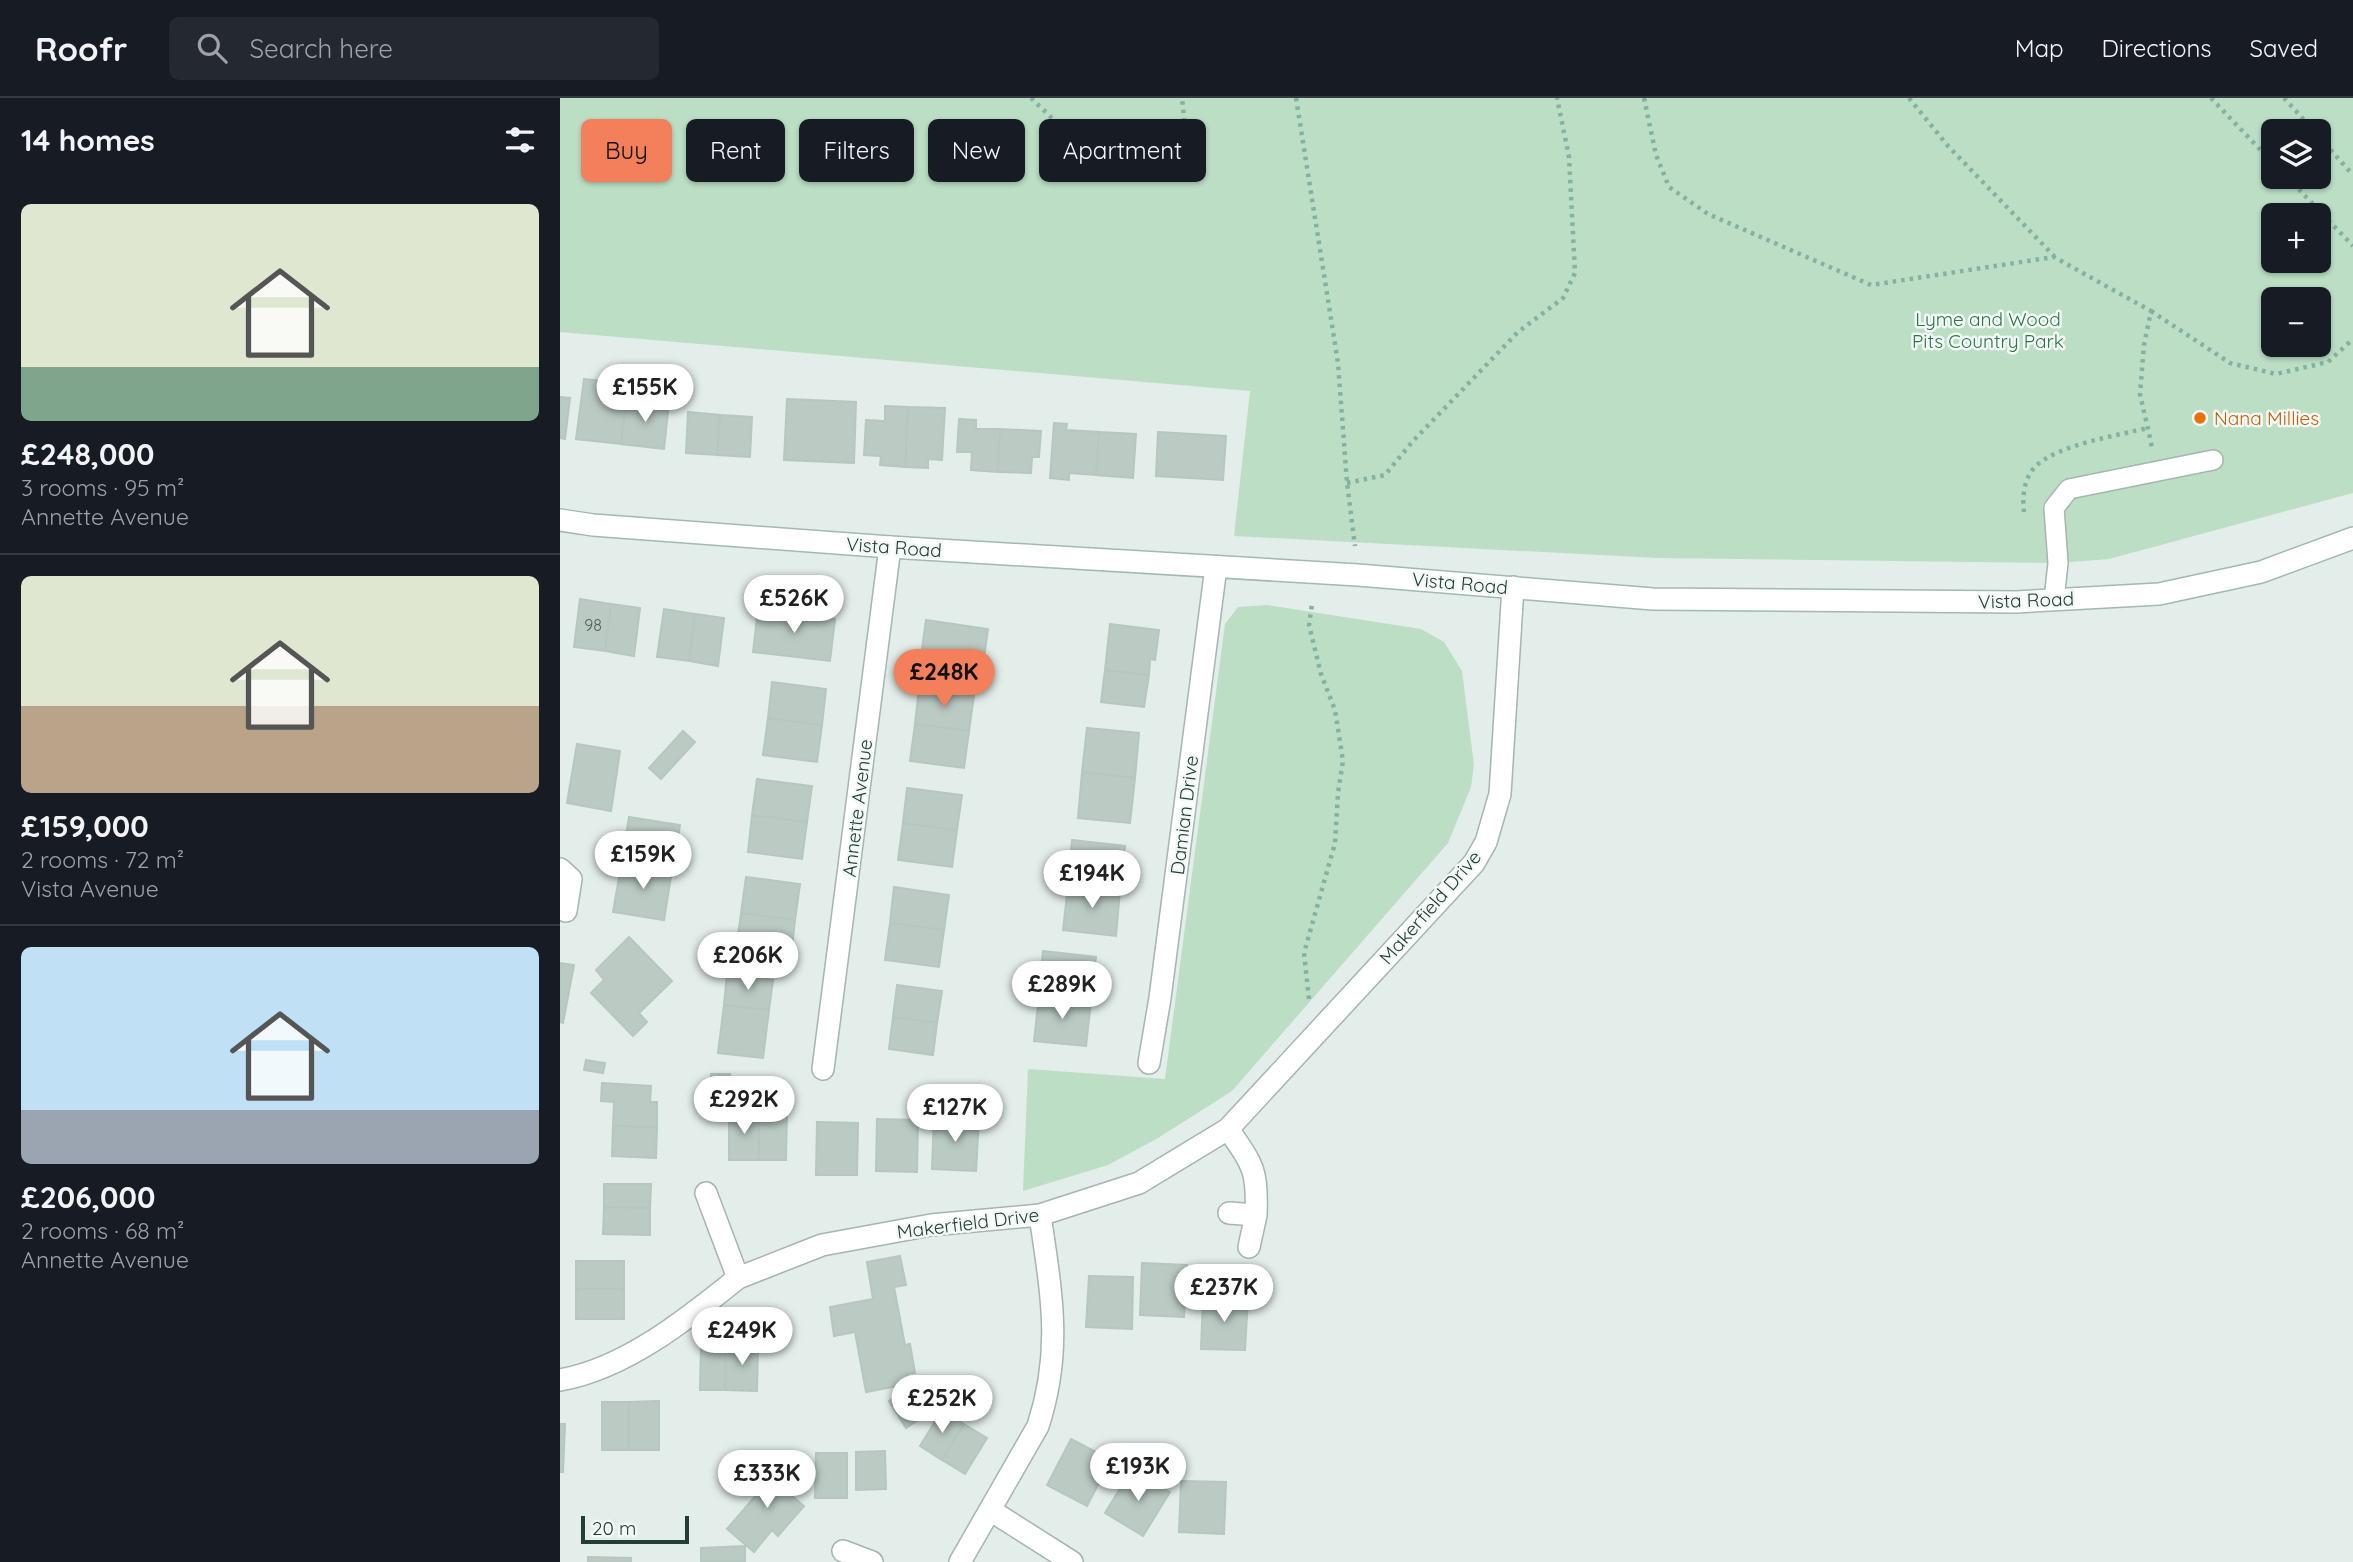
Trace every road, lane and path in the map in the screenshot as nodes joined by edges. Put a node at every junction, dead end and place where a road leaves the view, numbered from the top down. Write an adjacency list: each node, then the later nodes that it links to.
1 (1031, 98): 2 (path)
2 (1182, 98)
3 (1296, 98): 20 (path)
4 (1558, 98): 20 (path)
5 (1644, 98): 15 (path)
6 (1909, 98): 15 (path)
7 (2211, 98): 10 (path)
8 (2284, 98): 9 (path)
9 (2303, 119)
10 (2261, 150)
11 (2331, 150): 12 (path)
12 (2353, 175)
13 (2298, 189): 14 (path)
14 (2353, 246)
15 (2054, 257): 16 (path)
16 (2151, 311): 17 (path); 19 (path)
17 (2353, 339)
18 (2213, 460): 19 (lane)
19 (2157, 471): 27 (lane)
20 (1346, 483): 25 (path)
21 (560, 520): 23 (street, Vista Road)
22 (2353, 538): 27 (street, Vista Road)
23 (890, 547): 24 (street, Vista Road); 33 (street, Annette Avenue)
24 (1216, 567): 25 (street, Vista Road); 32 (street, Damian Drive)
25 (1358, 575): 26 (street, Vista Road)
26 (1513, 587): 27 (street, Vista Road); 34 (street, Makerfield Drive)
27 (2054, 600)
28 (1312, 604): 31 (path)
29 (560, 869): 30 (street)
30 (566, 911)
31 (1309, 1007)
32 (1149, 1063)
33 (823, 1069)
34 (1228, 1129): 37 (street, Makerfield Drive); 38 (street)
35 (706, 1193): 40 (street)
36 (1229, 1213): 38 (street)
37 (1040, 1215): 40 (street, Makerfield Drive); 42 (street)
38 (1256, 1215): 39 (street)
39 (1249, 1247)
40 (738, 1278): 41 (street, Makerfield Drive)
41 (560, 1380)
42 (990, 1510): 45 (street); 46 (street)
43 (843, 1551): 44 (street)
44 (872, 1562)
45 (960, 1562)
46 (1072, 1562)

